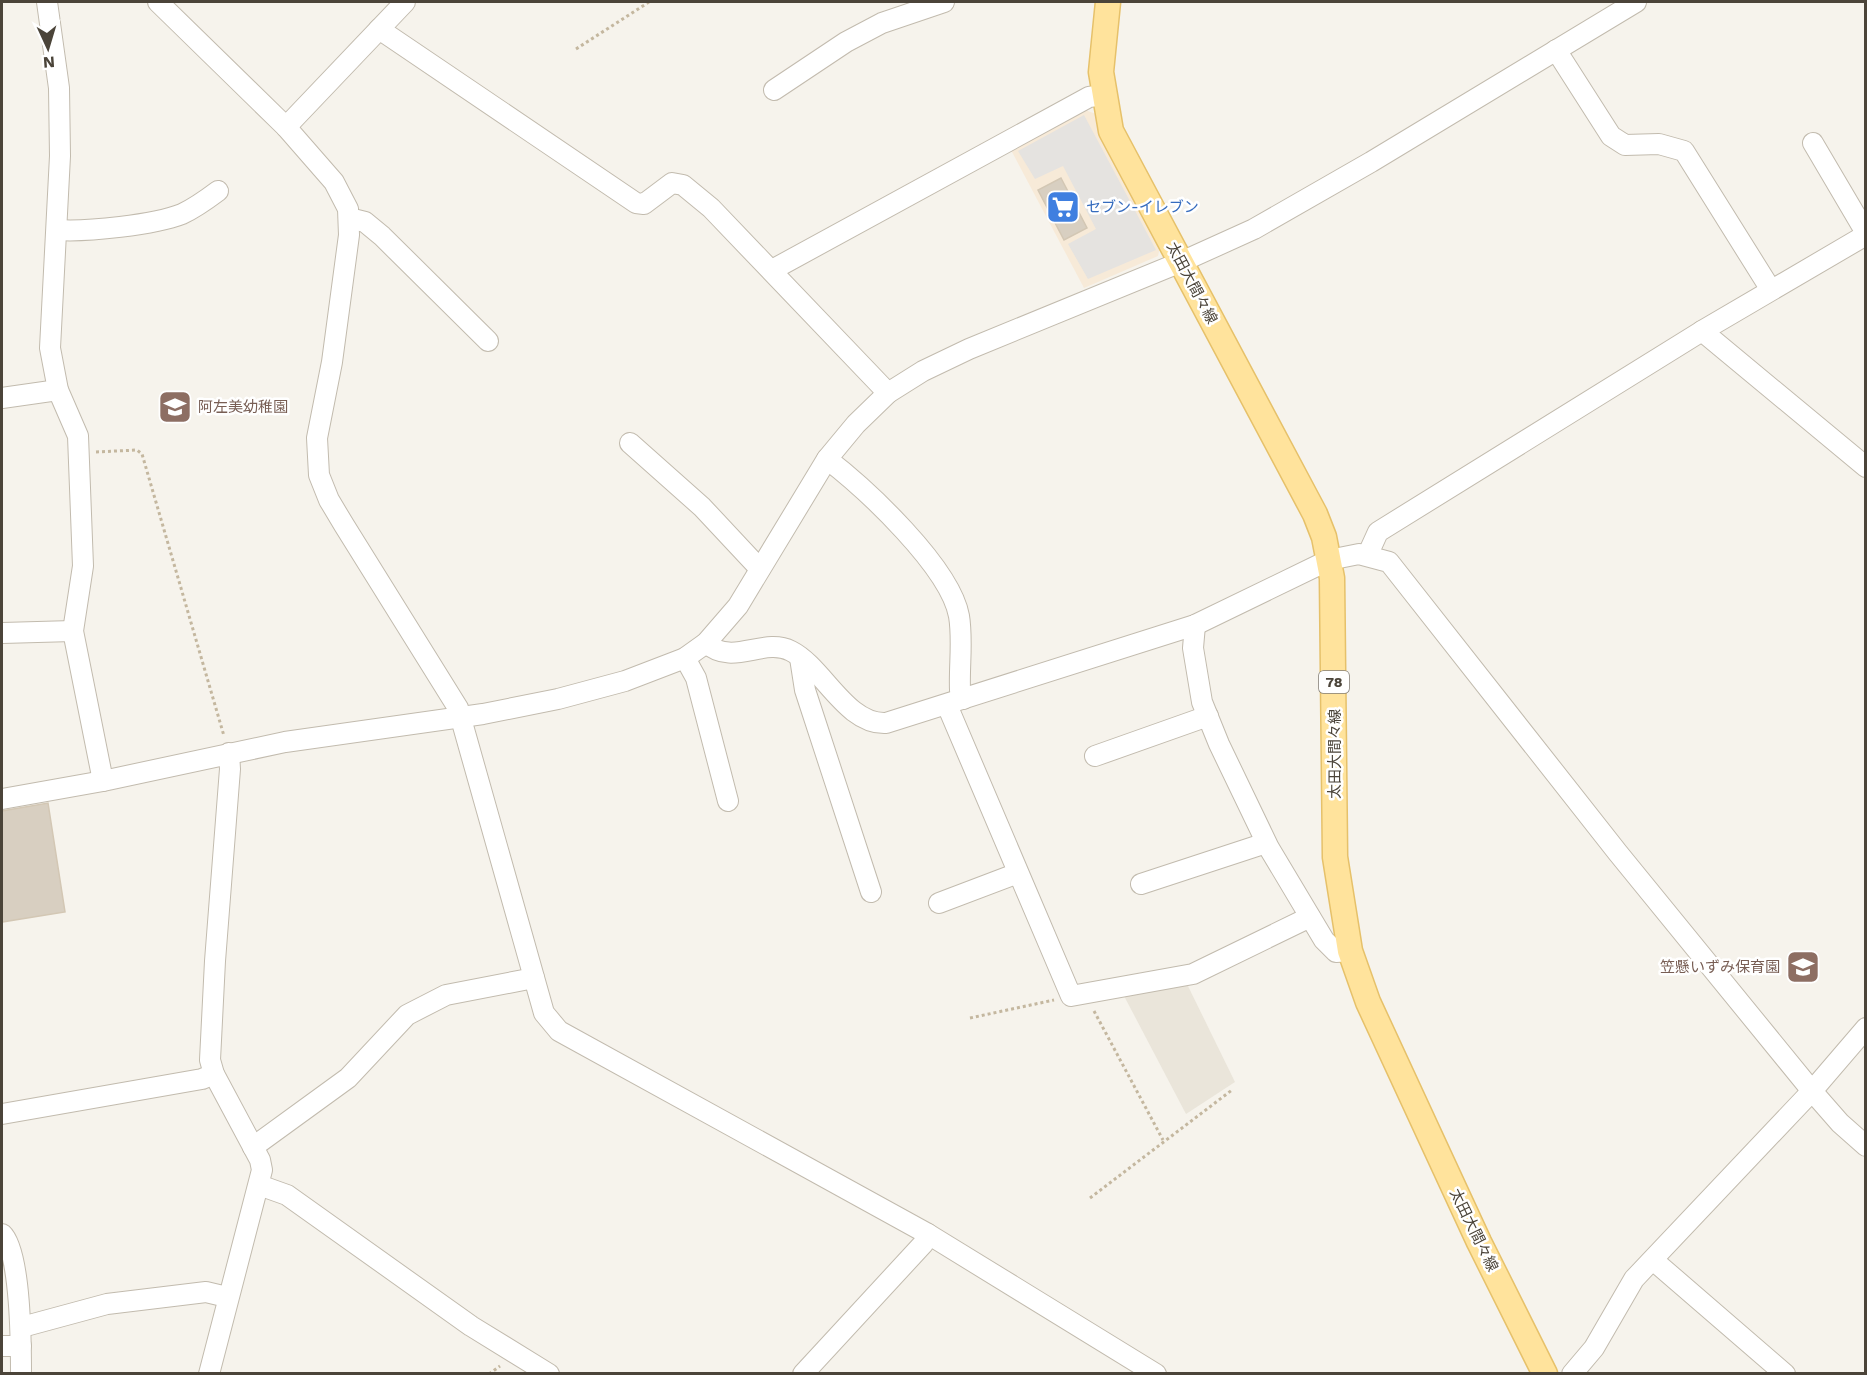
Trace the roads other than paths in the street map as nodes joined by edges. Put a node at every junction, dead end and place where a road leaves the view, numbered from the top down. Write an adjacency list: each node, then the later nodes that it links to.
1 (47, 2): 15 (street)
2 (158, 2): 11 (street)
3 (403, 2): 7 (street)
4 (944, 2): 9 (street)
5 (1108, 2): 10 (main road, 太田大間々線 / 78)
6 (1636, 2): 8 (street)
7 (379, 29): 11 (street); 18 (street)
8 (1556, 50): 17 (street); 19 (street)
9 (774, 90)
10 (1103, 95): 17 (main road, 太田大間々線 / 78); 18 (street)
11 (286, 127): 14 (street)
12 (1812, 143): 16 (street)
13 (218, 191): 15 (street)
14 (349, 218): 21 (street); 39 (street)
15 (57, 230): 22 (street)
16 (1866, 234): 19 (street)
17 (1181, 262): 23 (street); 29 (main road, 太田大間々線 / 78)
18 (772, 270): 23 (street)
19 (1771, 290): 20 (street)
20 (1702, 331): 27 (street); 28 (street)
21 (488, 341)
22 (58, 390): 24 (street); 32 (street)
23 (888, 393): 26 (street)
24 (2, 399)
25 (630, 443): 30 (street)
26 (827, 459): 30 (street); 37 (street)
27 (1866, 467)
28 (1368, 554): 29 (street); 55 (street)
29 (1329, 560): 31 (street); 51 (main road, 太田大間々線 / 78)
30 (760, 569): 34 (street)
31 (1195, 625): 37 (street); 38 (street)
32 (73, 631): 33 (street); 42 (street)
33 (2, 633)
34 (706, 643): 35 (street); 36 (street)
35 (685, 658): 39 (street); 44 (street)
36 (800, 658): 37 (street); 48 (street)
37 (955, 702): 46 (street)
38 (1208, 716): 41 (street); 45 (street)
39 (461, 717): 40 (street); 52 (street)
40 (228, 748): 42 (street); 54 (street)
41 (1095, 756)
42 (103, 781): 43 (street)
43 (2, 799)
44 (728, 801)
45 (1266, 843): 47 (street); 50 (street)
46 (1017, 873): 49 (street); 50 (street)
47 (1141, 884)
48 (871, 892)
49 (939, 903)
50 (1310, 917): 51 (street)
51 (1350, 951): 70 (main road, 太田大間々線 / 78)
52 (534, 978): 58 (street); 61 (street)
53 (1866, 1028): 55 (street)
54 (214, 1074): 56 (street); 58 (street)
55 (1812, 1091): 57 (street); 62 (street)
56 (2, 1114)
57 (1866, 1146)
58 (253, 1147): 59 (street)
59 (259, 1185): 63 (street); 67 (street)
60 (2, 1234): 64 (street)
61 (927, 1234): 68 (street); 69 (street)
62 (1653, 1260): 71 (street); 72 (street)
63 (228, 1297): 64 (street); 66 (street)
64 (15, 1340): 65 (street)
65 (21, 1374)
66 (209, 1374)
67 (549, 1374)
68 (803, 1374)
69 (1156, 1374)
70 (1545, 1374)
71 (1572, 1374)
72 (1785, 1374)

